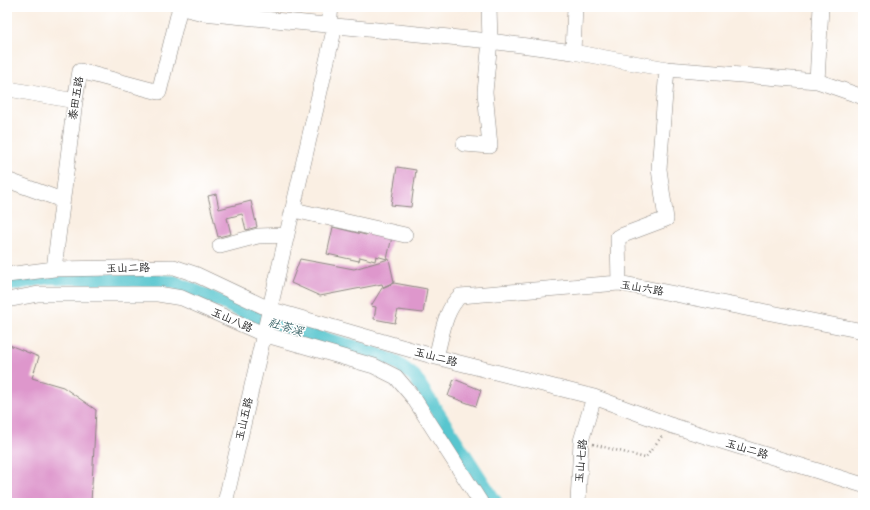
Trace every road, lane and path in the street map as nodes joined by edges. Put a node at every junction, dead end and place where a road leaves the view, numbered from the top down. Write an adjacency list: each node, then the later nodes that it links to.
1 (179, 7): 6 (street); 13 (street, 泰田五路)
2 (331, 7): 6 (street, 玉山五路)
3 (488, 7): 7 (street)
4 (574, 7): 8 (street)
5 (821, 7): 10 (street)
6 (332, 26): 7 (street); 17 (street, 玉山五路)
7 (490, 41): 8 (street); 14 (street)
8 (573, 52): 9 (street)
9 (667, 69): 10 (street); 23 (street)
10 (817, 81): 12 (street)
11 (9, 89): 13 (street)
12 (863, 97)
13 (75, 101): 16 (street, 泰田五路)
14 (464, 144)
15 (7, 180): 16 (street)
16 (62, 200): 21 (street, 泰田五路)
17 (294, 210): 18 (street, 玉山五路); 19 (street)
18 (288, 235): 20 (street); 25 (street, 玉山五路)
19 (405, 235)
20 (220, 246)
21 (54, 269): 22 (street, 玉山二路); 25 (street, 玉山二路)
22 (7, 275)
23 (619, 283): 26 (street, 玉山六路); 28 (street, 玉山六路)
24 (7, 300): 27 (street, 玉山八路)
25 (269, 310): 27 (street, 玉山五路); 28 (street, 玉山二路)
26 (863, 331)
27 (263, 334): 33 (street, 玉山五路); 34 (street, 玉山八路)
28 (436, 357): 29 (street, 玉山二路)
29 (594, 397): 30 (street, 玉山二路); 31 (street, 玉山七路)
30 (670, 425): 31 (path); 32 (street, 玉山二路)
31 (581, 441): 35 (street, 玉山七路)
32 (863, 484)
33 (225, 503)
34 (481, 503)
35 (578, 503)

